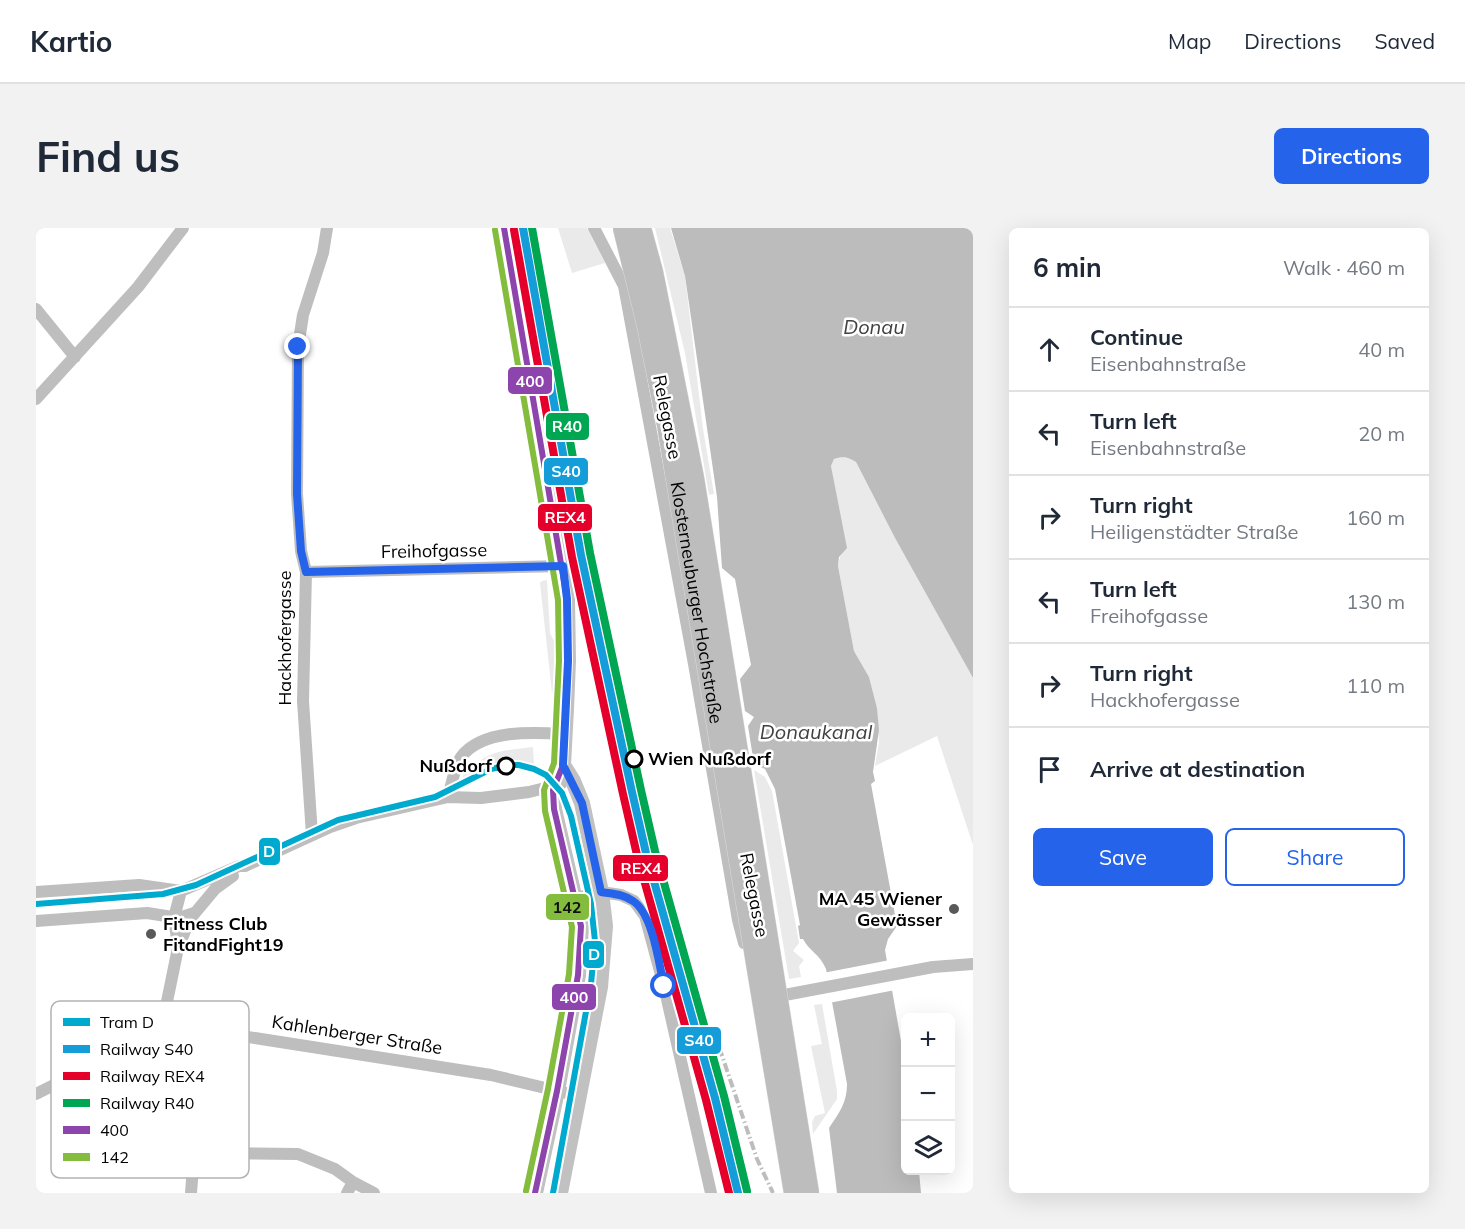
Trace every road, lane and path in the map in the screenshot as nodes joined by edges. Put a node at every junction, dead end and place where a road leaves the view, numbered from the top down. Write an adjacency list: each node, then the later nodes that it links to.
1 (183, 228): 8 (street)
2 (327, 228): 11 (street, Hackhofergasse)
3 (504, 228): 10 (main road)
4 (594, 228): 29 (street, Relegasse)
5 (623, 228): 43 (highway, Klosterneuburger Hochstraße, bridge)
6 (641, 228): 44 (highway, Klosterneuburger Hochstraße, bridge)
7 (36, 309): 8 (street)
8 (75, 357): 9 (street)
9 (36, 399)
10 (563, 566): 11 (street, Freihofgasse); 12 (main road)
11 (306, 572): 17 (street, Hackhofergasse)
12 (564, 734): 13 (main road); 16 (street)
13 (563, 765): 14 (main road); 15 (main road)
14 (573, 782): 15 (street); 21 (main road)
15 (553, 786): 16 (street); 22 (main road)
16 (448, 797): 17 (street)
17 (312, 835): 18 (street)
18 (245, 866): 19 (street); 23 (street)
19 (181, 891): 20 (street); 23 (street); 24 (street)
20 (36, 892)
21 (601, 892): 22 (street); 34 (main road); 42 (street)
22 (576, 898): 32 (main road)
23 (194, 913): 24 (street); 26 (street)
24 (174, 918): 25 (street); 26 (street)
25 (36, 921)
26 (178, 948): 28 (street)
27 (973, 964): 29 (street)
28 (167, 1001)
29 (767, 1006): 45 (street)
30 (249, 1037): 32 (street, Kahlenberger Straße)
31 (51, 1086): 33 (street)
32 (557, 1091): 34 (street, Kahlenberger Straße); 40 (main road)
33 (36, 1094)
34 (579, 1096): 41 (main road)
35 (249, 1153): 37 (street)
36 (192, 1178): 38 (street)
37 (350, 1188): 39 (street)
38 (191, 1193)
39 (374, 1193)
40 (535, 1193)
41 (560, 1193)
42 (711, 1193)
43 (794, 1193)
44 (809, 1193)
45 (816, 1193)

